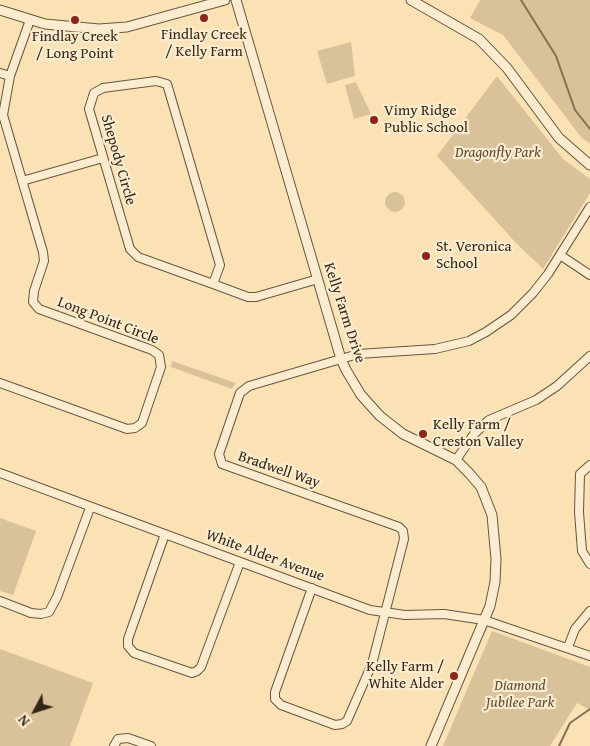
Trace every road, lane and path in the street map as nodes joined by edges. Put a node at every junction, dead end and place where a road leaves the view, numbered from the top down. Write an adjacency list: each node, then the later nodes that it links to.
1 (225, 0): 6 (street)
2 (236, 0): 15 (street, Kelly Farm Drive)
3 (411, 0): 4 (street)
4 (425, 3): 10 (street)
5 (0, 10): 6 (street)
6 (30, 20): 8 (street, Long Point Circle)
7 (0, 73): 8 (street)
8 (10, 76): 11 (street, Long Point Circle)
9 (103, 158): 11 (street); 16 (street, Shepody Circle); 16 (street, Shepody Circle)
10 (590, 165)
11 (22, 180): 19 (street, Long Point Circle)
12 (590, 207): 13 (street, Bradwell Way)
13 (560, 255): 14 (street); 18 (street, Bradwell Way)
14 (590, 275)
15 (318, 279): 16 (street, Shepody Circle); 18 (street, Kelly Farm Drive)
16 (213, 284)
17 (590, 356): 20 (street)
18 (341, 359): 20 (street, Kelly Farm Drive); 30 (street, Bradwell Way)
19 (0, 384)
20 (456, 460): 31 (street, Kelly Farm Drive)
21 (590, 465): 26 (street)
22 (0, 473): 23 (street, White Alder Avenue)
23 (90, 508): 24 (street, White Alder Avenue); 28 (street)
24 (165, 534): 25 (street, White Alder Avenue); 25 (street)
25 (240, 562): 27 (street, White Alder Avenue)
26 (590, 564)
27 (312, 588): 30 (street, White Alder Avenue); 30 (street)
28 (0, 601)
29 (590, 611): 32 (street)
30 (385, 613): 31 (street, White Alder Avenue)
31 (484, 620): 32 (street, White Alder Avenue); 36 (street, Kelly Farm Drive)
32 (568, 647): 33 (street, White Alder Avenue)
33 (590, 656)
34 (114, 746): 35 (street)
35 (151, 746)
36 (431, 746)

